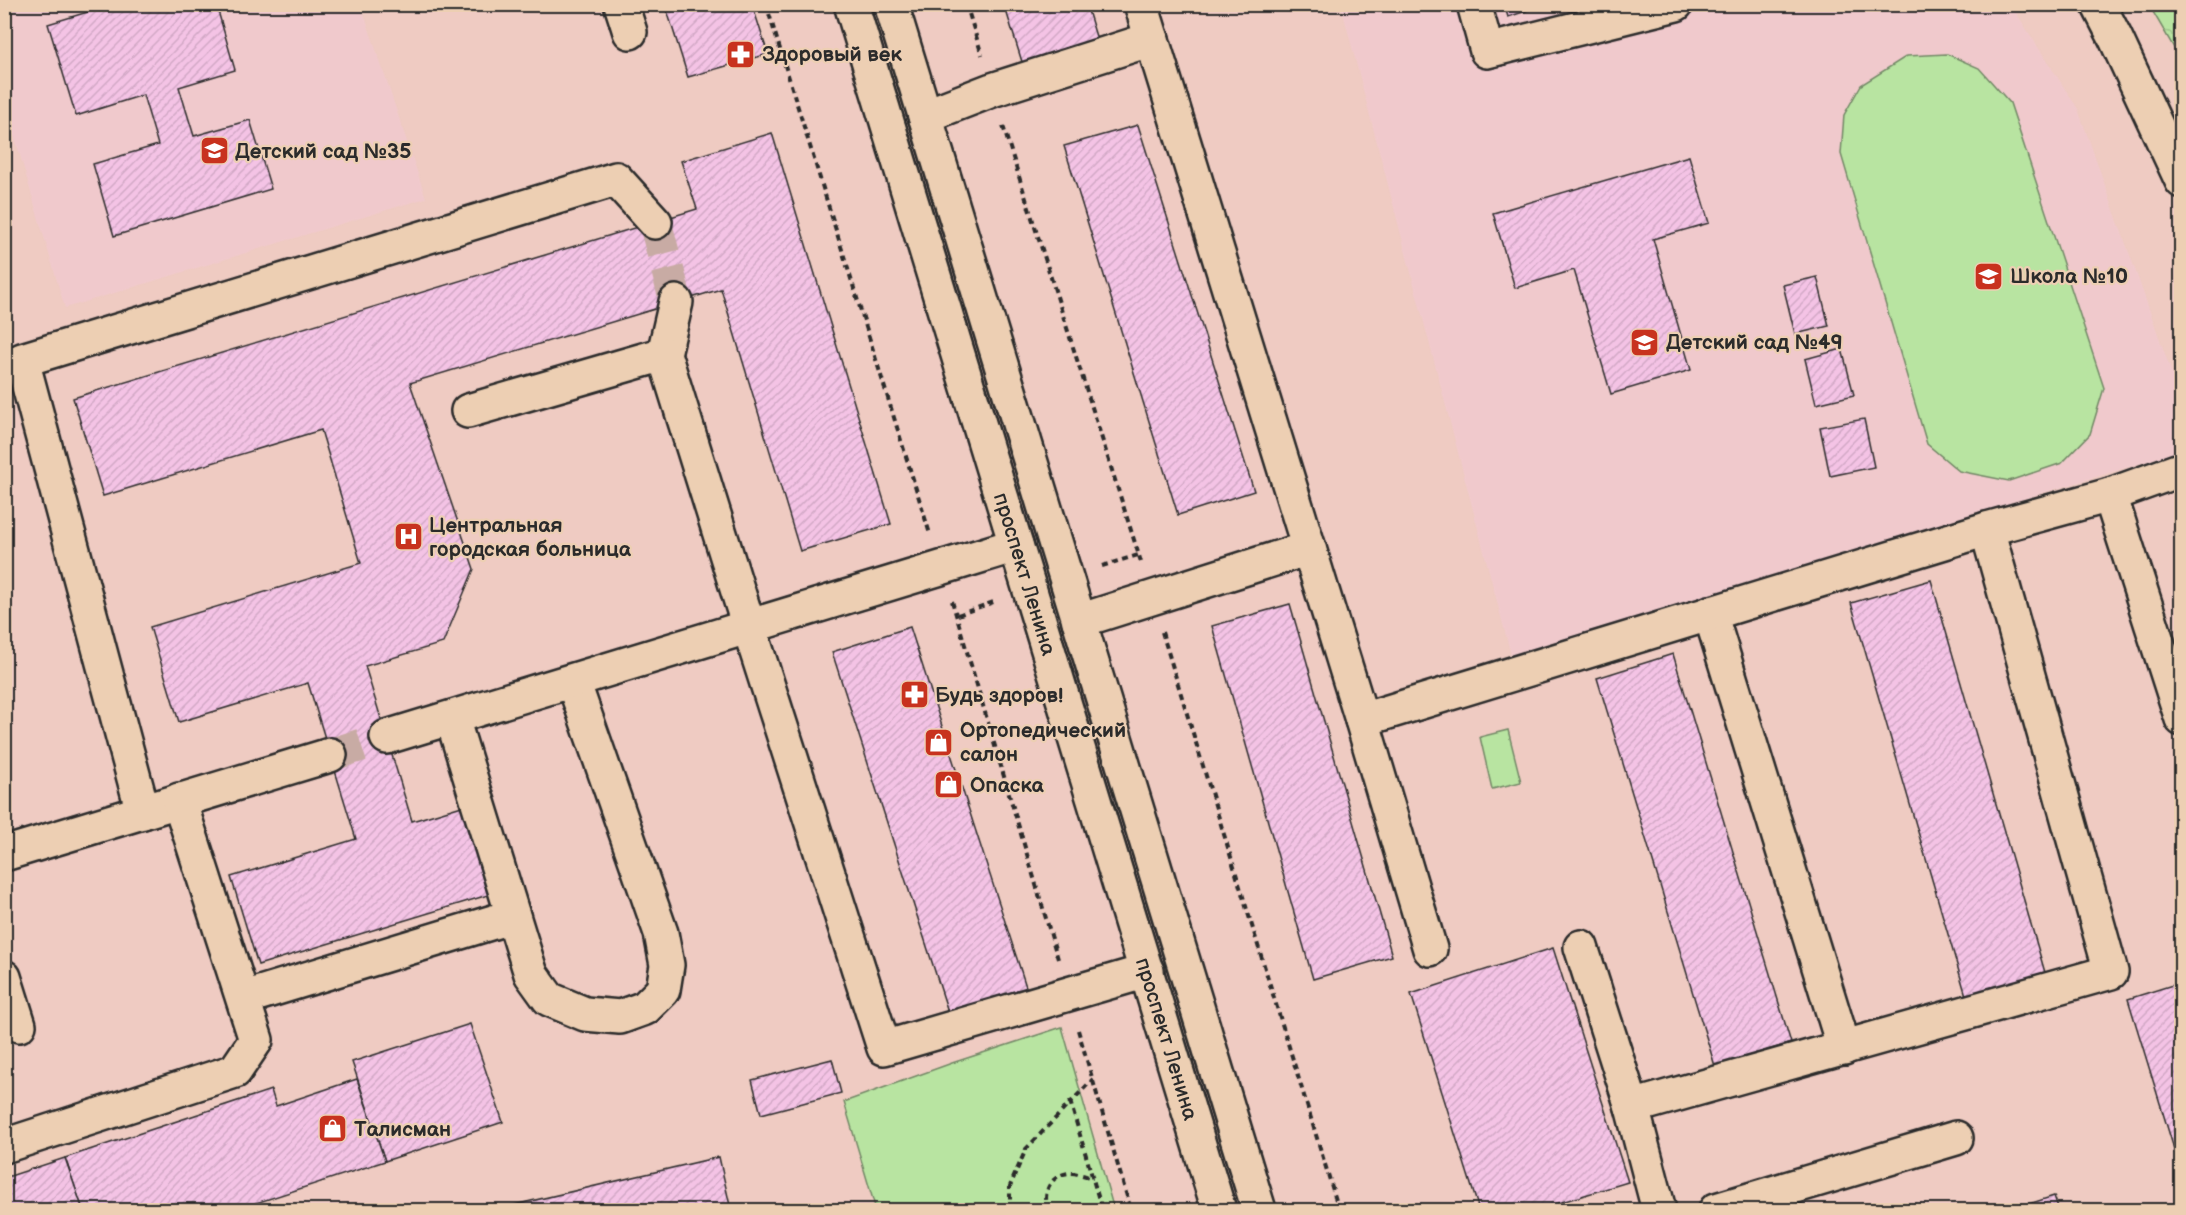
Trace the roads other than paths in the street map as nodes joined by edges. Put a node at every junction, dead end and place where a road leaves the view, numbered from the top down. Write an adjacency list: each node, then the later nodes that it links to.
1 (850, 4): 17 (main road, проспект Ленина)
2 (891, 4): 8 (main road, проспект Ленина)
3 (1141, 4): 7 (main road)
4 (1474, 4): 5 (main road)
5 (1676, 4)
6 (2098, 4): 9 (main road)
7 (1152, 39): 8 (main road); 18 (main road)
8 (925, 116): 20 (main road, проспект Ленина)
9 (2181, 182)
10 (655, 222): 29 (main road)
11 (676, 302): 12 (main road)
12 (664, 354): 13 (main road); 21 (main road)
13 (468, 411)
14 (2181, 469): 15 (main road)
15 (2110, 495): 16 (main road); 24 (main road)
16 (1988, 529): 19 (main road); 38 (main road)
17 (1016, 545): 21 (main road); 34 (main road, проспект Ленина)
18 (1309, 548): 20 (main road); 25 (main road)
19 (1710, 613): 25 (main road); 38 (main road)
20 (1079, 621): 43 (main road, проспект Ленина)
21 (749, 627): 22 (main road); 34 (main road)
22 (573, 681): 23 (main road); 31 (main road)
23 (452, 718): 26 (main road); 31 (main road)
24 (2181, 719)
25 (1362, 720): 33 (main road)
26 (387, 737)
27 (330, 755): 28 (main road)
28 (179, 800): 29 (main road); 36 (main road)
29 (143, 812): 30 (main road)
30 (4, 854)
31 (513, 916): 36 (main road)
32 (1581, 947): 39 (main road)
33 (1430, 949)
34 (1147, 971): 42 (main road, проспект Ленина)
35 (4, 977): 37 (main road)
36 (244, 998): 41 (main road)
37 (19, 1025)
38 (1844, 1048): 39 (main road)
39 (1632, 1107): 44 (main road)
40 (1956, 1138): 45 (main road)
41 (4, 1146)
42 (1219, 1210)
43 (1258, 1210)
44 (1659, 1210)
45 (1716, 1210)

